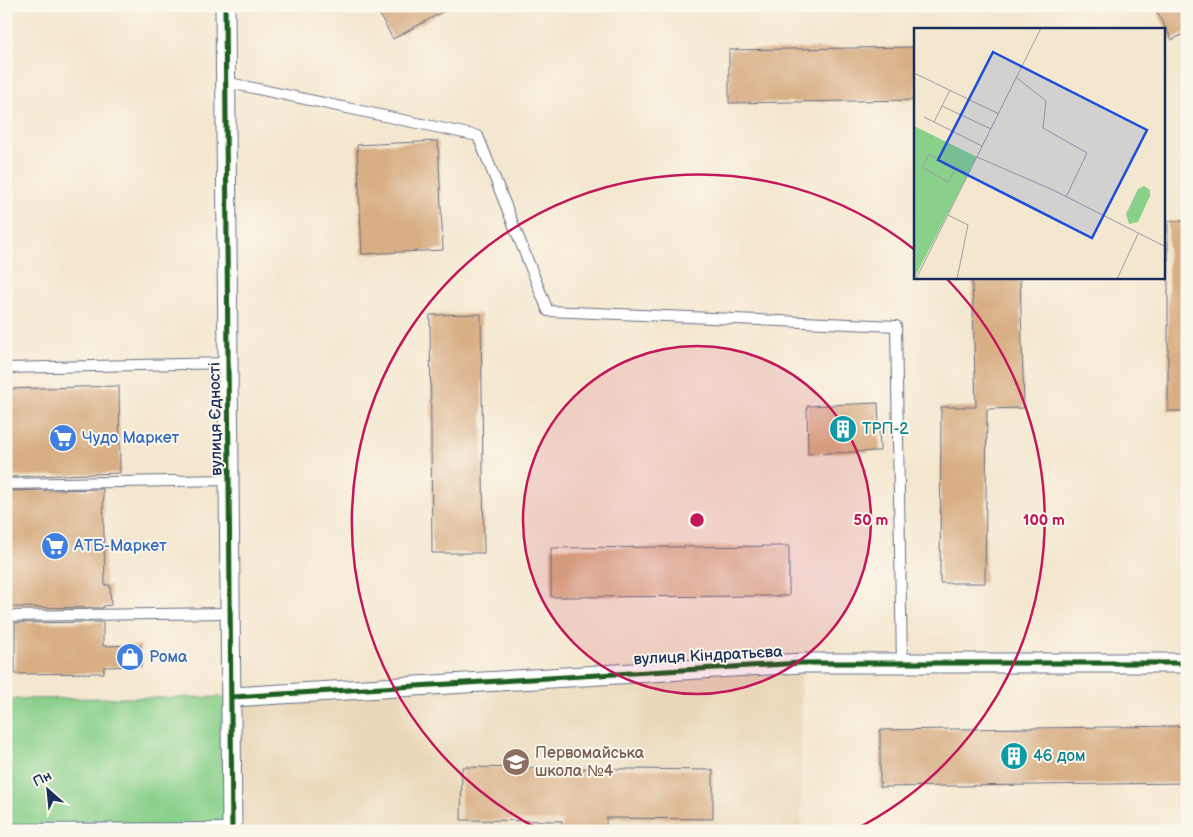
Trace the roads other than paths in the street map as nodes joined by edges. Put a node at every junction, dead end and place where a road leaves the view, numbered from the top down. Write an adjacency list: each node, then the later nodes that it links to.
1 (225, 6): 2 (street, вулиця Єдності)
2 (225, 82): 3 (street, вулиця Єдності); 9 (lane)
3 (228, 363): 4 (lane); 5 (street, вулиця Єдності)
4 (6, 368)
5 (229, 480): 6 (lane); 7 (street, вулиця Єдності)
6 (6, 484)
7 (230, 613): 8 (lane); 11 (street, вулиця Єдності)
8 (6, 616)
9 (902, 663): 10 (street, вулиця Кіндратьєва); 11 (street, вулиця Кіндратьєва)
10 (1187, 663)
11 (232, 697): 13 (street, вулиця Єдності)
12 (6, 829): 14 (lane)
13 (232, 829): 14 (lane)
14 (133, 830)

